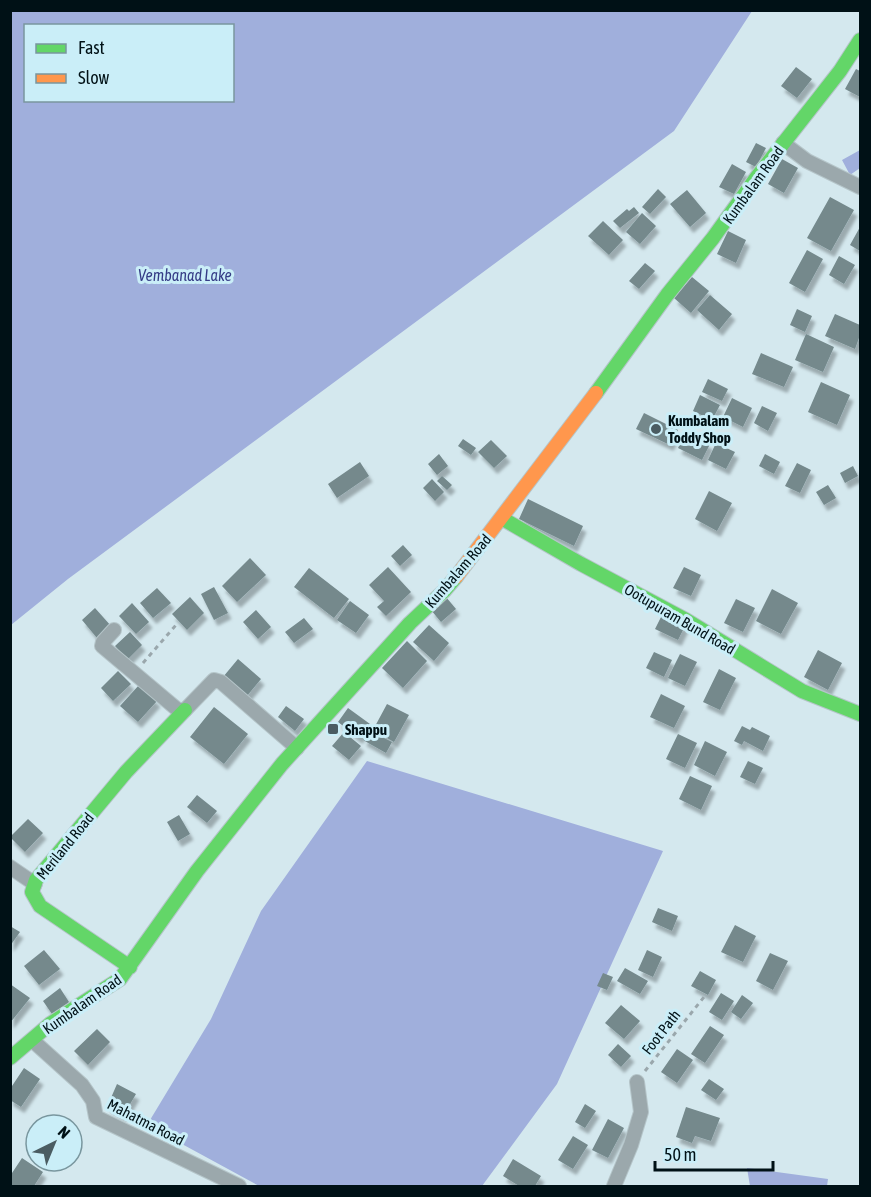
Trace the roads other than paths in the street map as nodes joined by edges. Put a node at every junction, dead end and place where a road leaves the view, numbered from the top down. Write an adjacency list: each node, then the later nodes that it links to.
1 (861, 40): 2 (main road, Kumbalam Road)
2 (783, 143): 3 (street); 4 (main road, Kumbalam Road)
3 (861, 187)
4 (503, 519): 7 (main road, Ootupuram Bund Road); 8 (main road, Kumbalam Road)
5 (114, 630): 6 (street)
6 (185, 710): 8 (street); 10 (main road, Meriland Road)
7 (861, 714)
8 (297, 748): 11 (main road, Kumbalam Road)
9 (10, 867): 10 (street)
10 (34, 884): 11 (main road, Meriland Road)
11 (130, 967): 12 (main road, Kumbalam Road)
12 (32, 1040): 13 (main road, Kumbalam Road); 15 (street, Mahatma Road)
13 (10, 1058)
14 (637, 1082): 16 (street)
15 (240, 1186)
16 (614, 1186)

